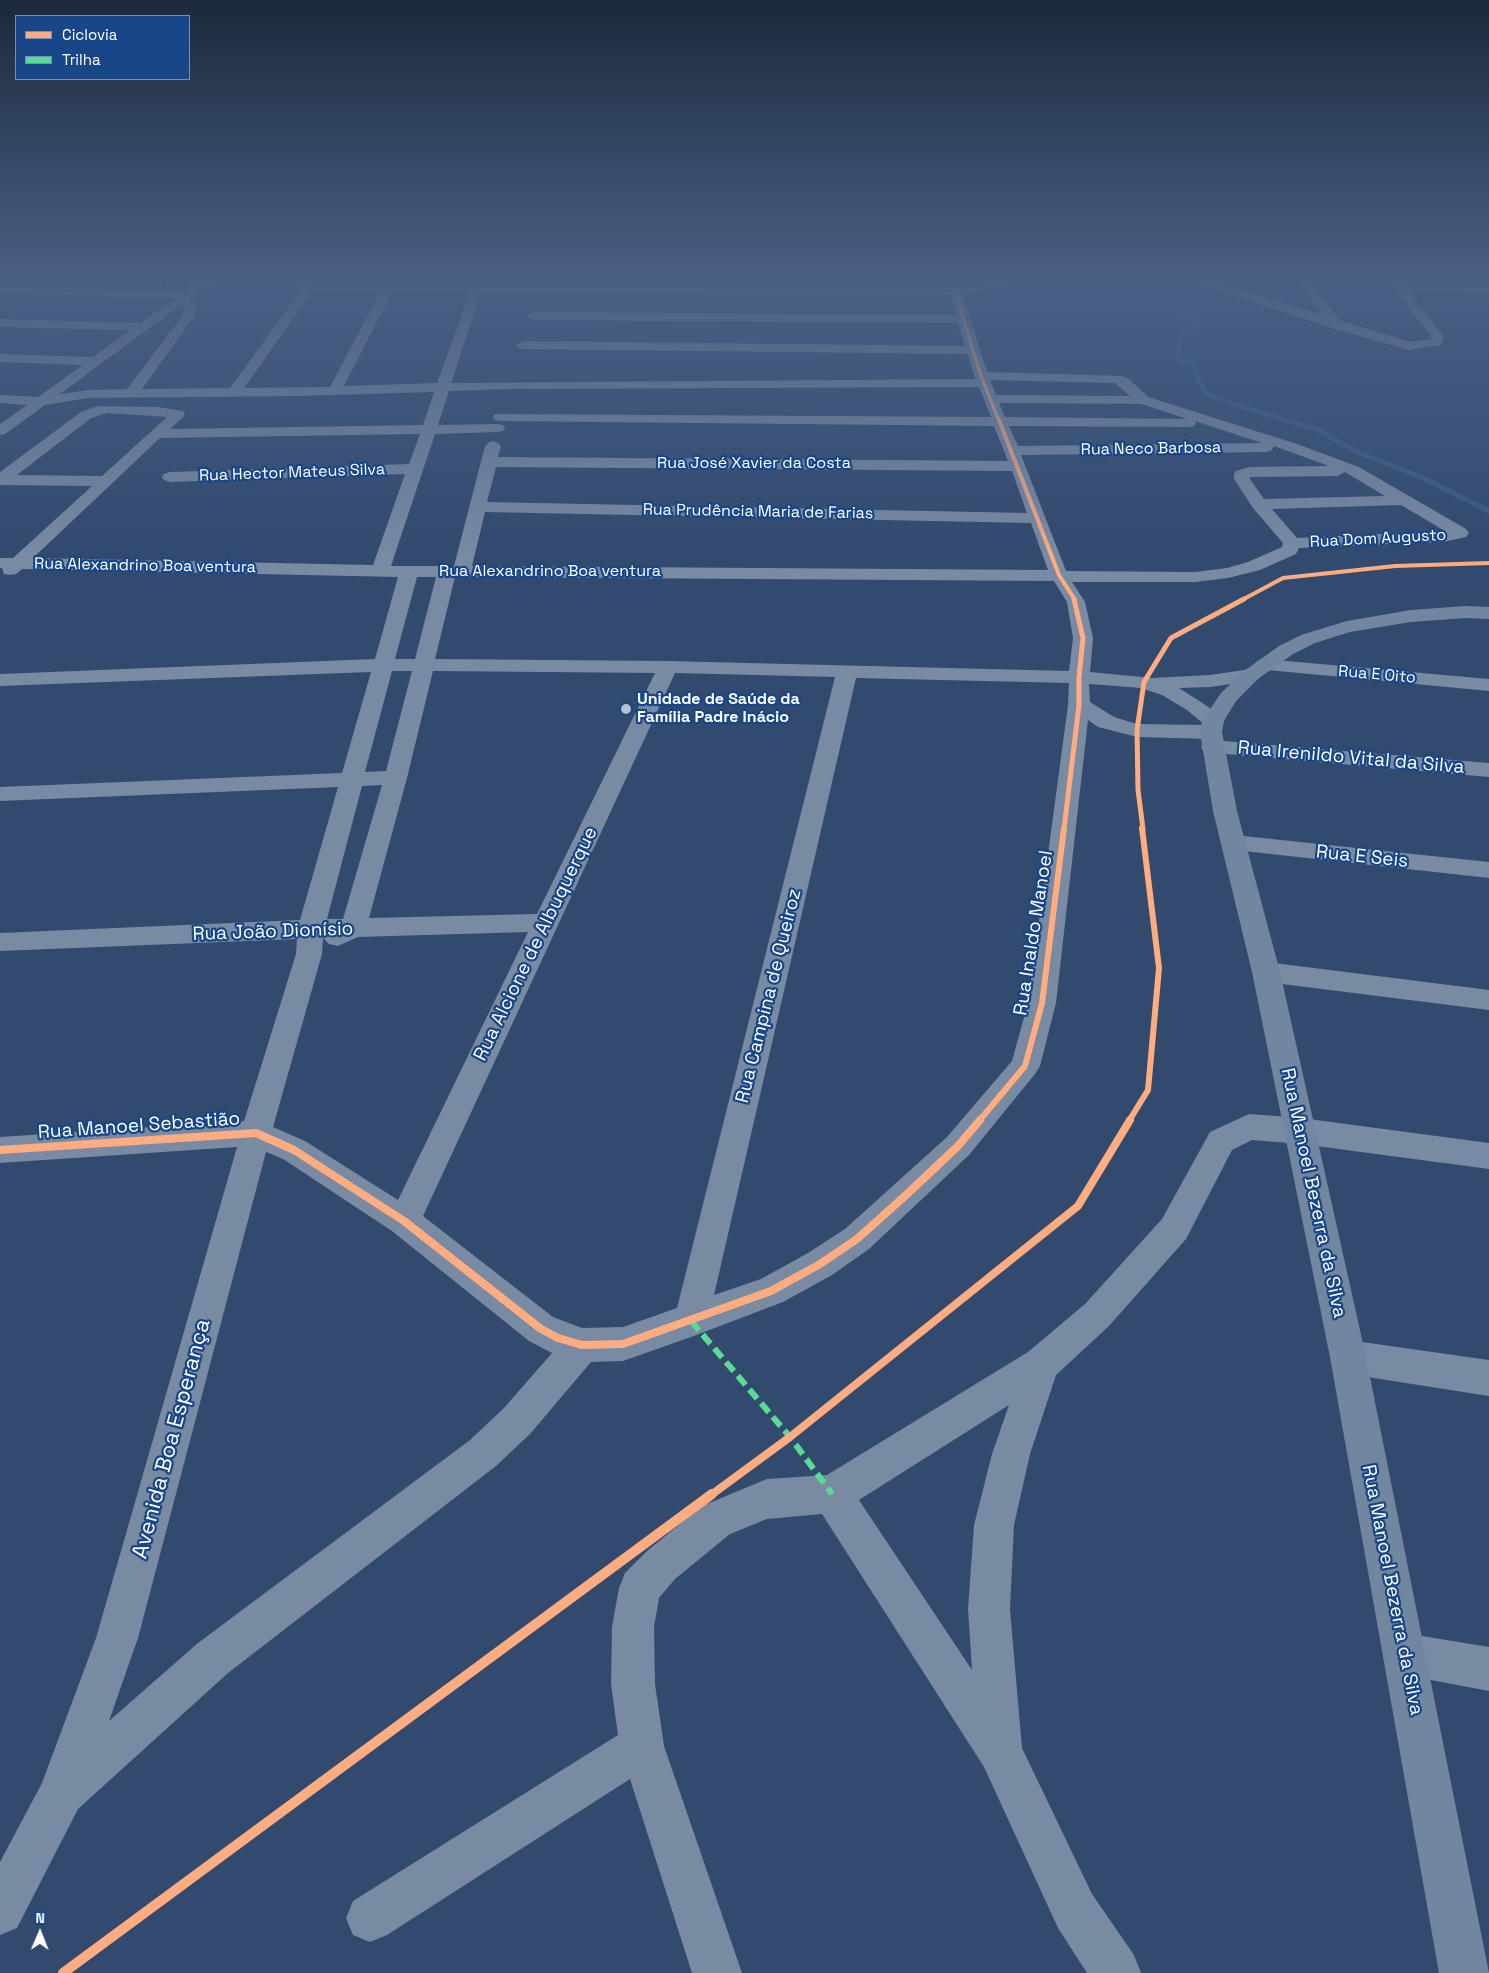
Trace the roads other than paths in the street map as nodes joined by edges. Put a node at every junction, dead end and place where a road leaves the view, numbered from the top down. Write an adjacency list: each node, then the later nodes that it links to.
1 (81, 372): 9 (street)
2 (147, 372): 15 (street)
3 (249, 372): 13 (street)
4 (344, 372): 12 (street)
5 (447, 372): 11 (street)
6 (514, 372): 10 (street)
7 (979, 372): 8 (street, Rua Inaldo Manoel)
8 (982, 380): 10 (street); 17 (street, Rua Inaldo Manoel); 19 (street, Rua Dom Augusto)
9 (67, 382): 14 (street); 18 (street)
10 (510, 385): 11 (street); 21 (street)
11 (442, 388): 12 (street); 24 (street)
12 (335, 390): 13 (street)
13 (234, 393): 15 (street)
14 (88, 394): 15 (street); 18 (street)
15 (131, 394)
16 (0, 399): 18 (street)
17 (990, 399): 19 (street); 22 (street, Rua Inaldo Manoel)
18 (43, 401): 25 (street)
19 (1149, 401): 20 (street); 23 (street, Rua Dom Augusto)
20 (1193, 401)
21 (499, 422): 22 (street); 24 (street); 29 (street)
22 (999, 422): 23 (street); 28 (street, Rua Inaldo Manoel)
23 (1216, 424): 27 (street, Rua Dom Augusto)
24 (427, 430): 26 (street); 31 (street)
25 (0, 431)
26 (156, 434): 34 (street); 35 (street)
27 (1292, 447): 28 (street, Rua Neco Barbosa); 32 (street, Rua Dom Augusto)
28 (1011, 451): 30 (street, Rua Inaldo Manoel)
29 (489, 462): 30 (street, Rua José Xavier da Costa); 38 (street)
30 (1018, 466): 39 (street, Rua Inaldo Manoel)
31 (415, 469): 33 (street, Rua Hector Mateus Silva); 42 (street)
32 (1353, 470): 36 (street, Rua Dom Augusto); 37 (street)
33 (170, 477)
34 (1, 480): 35 (street)
35 (106, 481): 41 (street)
36 (1405, 500): 37 (street); 40 (street, Rua Dom Augusto)
37 (1259, 504): 40 (street)
38 (478, 507): 39 (street, Rua Prudência Maria de Farias); 44 (street)
39 (1038, 518): 45 (street, Rua Inaldo Manoel)
40 (1292, 544): 46 (street, Rua Dom Augusto)
41 (8, 564): 42 (street, Rua Alexandrino Boa ventura); 47 (street)
42 (380, 571): 43 (street, Rua Alexandrino Boa ventura)
43 (409, 571): 44 (street, Rua Alexandrino Boa ventura); 50 (street, Avenida Boa Esperança)
44 (454, 571): 45 (street, Rua Alexandrino Boa ventura); 49 (street)
45 (1059, 575): 46 (street, Rua Alexandrino Boa ventura); 57 (street, Rua Inaldo Manoel)
46 (1100, 576)
47 (0, 579)
48 (1486, 614): 52 (street)
49 (425, 665): 50 (street); 51 (street); 60 (street)
50 (383, 666): 54 (street); 61 (street, Avenida Boa Esperança)
51 (668, 667): 53 (street); 66 (street, Rua Alcione de Albuquerque)
52 (1258, 670): 55 (street, Rua E Oito); 56 (street, Rua E Oito); 58 (street)
53 (848, 671): 57 (street); 77 (street, Rua Campina de Queiroz)
54 (0, 680)
55 (1144, 682): 57 (street); 58 (street)
56 (1489, 685)
57 (1079, 691): 58 (street, Rua Irenildo Vital da Silva); 77 (street, Rua Inaldo Manoel)
58 (1212, 733): 59 (street, Rua Irenildo Vital da Silva); 64 (street, Rua Manoel Bezerra da Silva)
59 (1484, 770): 62 (street)
60 (396, 778): 61 (street); 67 (street)
61 (354, 780): 63 (street); 69 (street, Avenida Boa Esperança)
62 (1489, 791)
63 (0, 794)
64 (1234, 843): 65 (street, Rua E Seis); 70 (street, Rua Manoel Bezerra da Silva)
65 (1489, 870)
66 (546, 923): 67 (street, Rua João Dionísio); 76 (street, Rua Alcione de Albuquerque)
67 (353, 928): 69 (street, Rua João Dionísio)
68 (0, 942): 69 (street, Rua João Dionísio)
69 (310, 942): 73 (street, Avenida Boa Esperança)
70 (1266, 972): 71 (street); 72 (street, Rua Manoel Bezerra da Silva)
71 (1489, 1000)
72 (1301, 1131): 75 (street); 79 (street, Rua Manoel Bezerra da Silva); 80 (street)
73 (256, 1132): 74 (street, Rua Manoel Sebastião); 76 (street, Rua Manoel Sebastião); 87 (street, Avenida Boa Esperança)
74 (0, 1150)
75 (1489, 1156)
76 (404, 1221): 78 (street, Rua Manoel Sebastião)
77 (691, 1321): 78 (street, Rua Manoel Sebastião)
78 (582, 1345): 87 (street)
79 (1348, 1357): 81 (street); 83 (street, Rua Manoel Bezerra da Silva)
80 (1041, 1364): 82 (street); 86 (street)
81 (1489, 1378)
82 (832, 1494): 85 (street); 86 (street)
83 (1404, 1654): 84 (street); 92 (street, Rua Manoel Bezerra da Silva)
84 (1489, 1669)
85 (642, 1746): 89 (street); 90 (street)
86 (1000, 1751): 91 (street)
87 (61, 1795): 88 (street, Avenida Boa Esperança)
88 (0, 1911)
89 (370, 1918)
90 (717, 1973)
91 (1116, 1973)
92 (1464, 1973)

